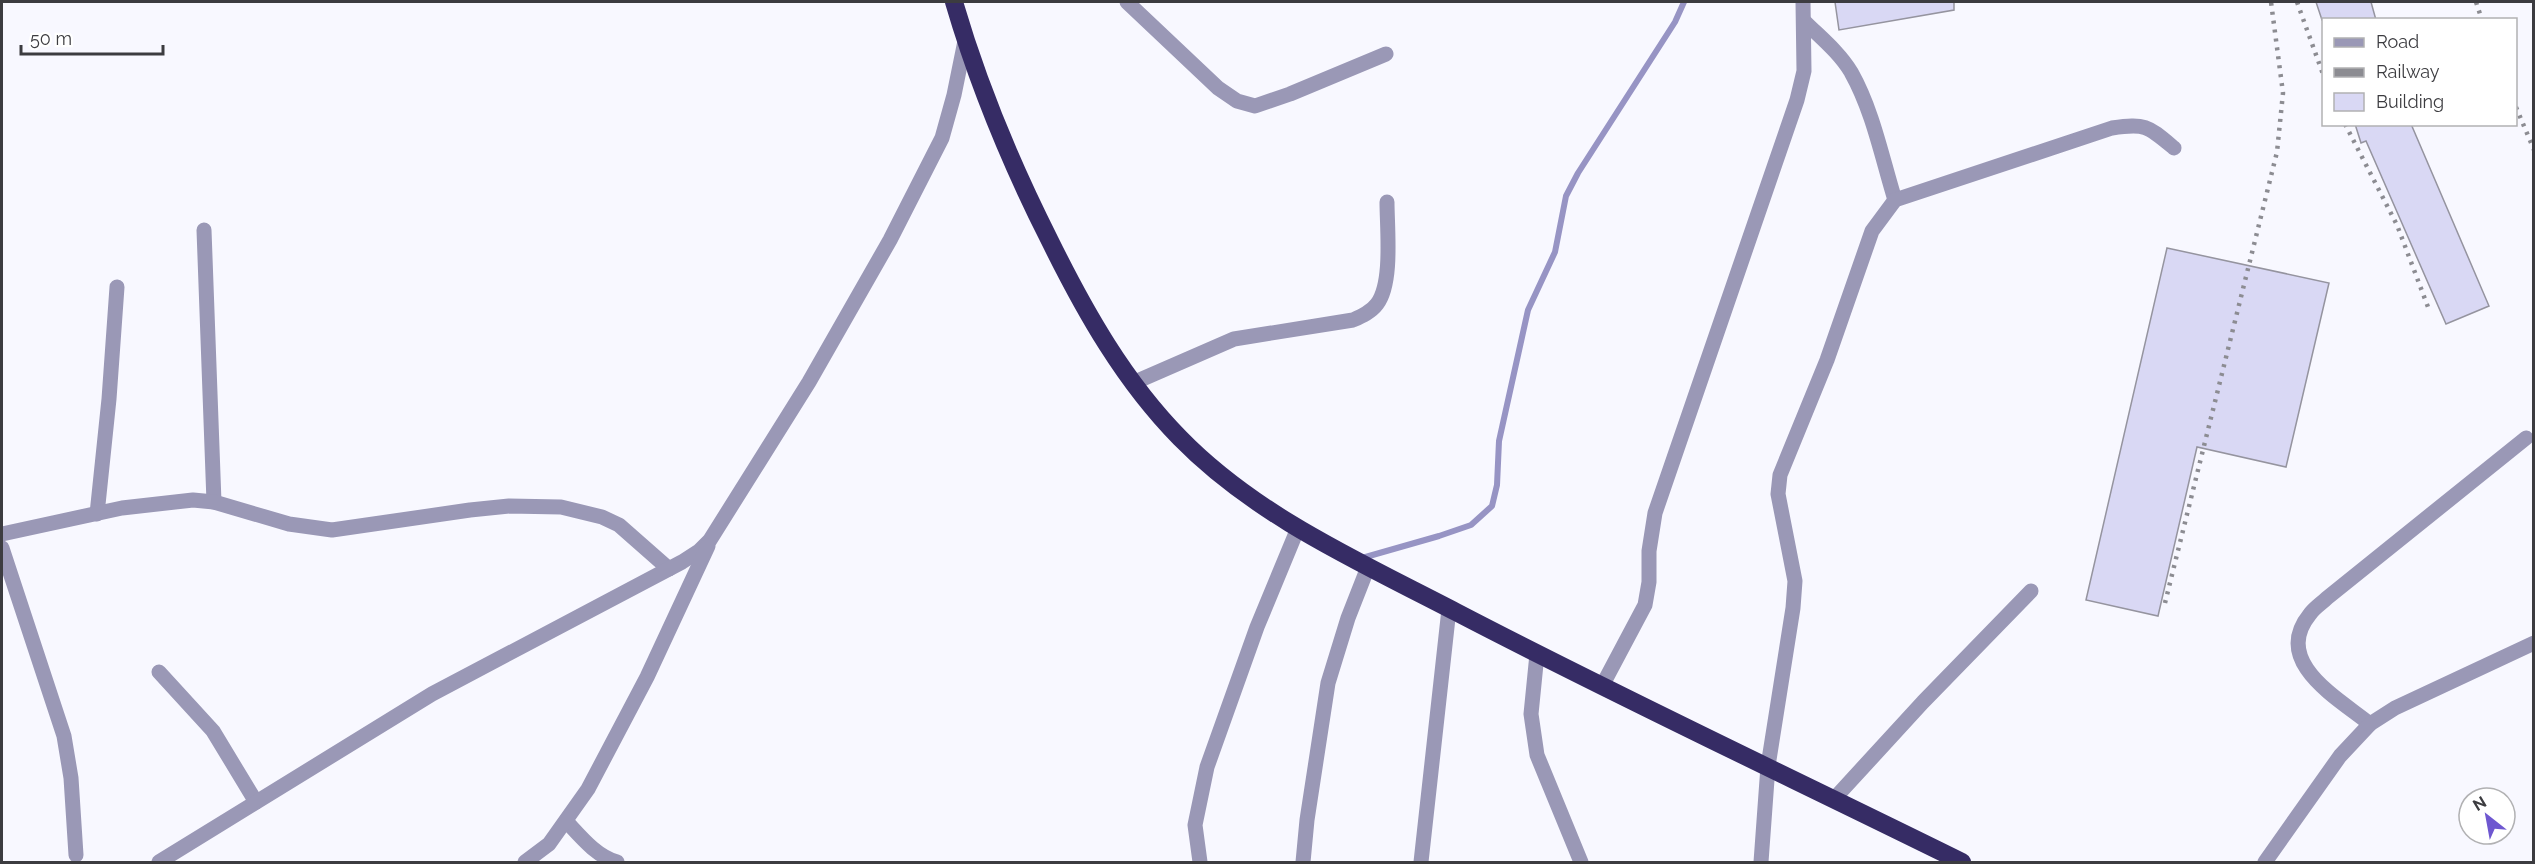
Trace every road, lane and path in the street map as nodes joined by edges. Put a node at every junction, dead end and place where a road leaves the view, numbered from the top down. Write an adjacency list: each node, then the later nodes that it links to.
1 (954, 2): 5 (highway)
2 (1128, 2): 6 (street)
3 (1803, 2): 4 (street)
4 (1804, 21): 8 (street); 27 (street)
5 (965, 42): 12 (highway); 18 (street)
6 (1386, 54)
7 (2174, 148): 8 (street)
8 (1894, 200): 29 (street)
9 (1387, 202): 12 (street)
10 (204, 230): 14 (street)
11 (117, 287): 15 (street)
12 (1132, 383): 16 (highway)
13 (2526, 438): 28 (street)
14 (214, 502): 15 (street); 21 (street)
15 (97, 514): 17 (street)
16 (1298, 528): 20 (highway); 40 (street)
17 (2, 534)
18 (710, 540): 21 (street); 32 (street)
19 (2, 548): 35 (street)
20 (1368, 567): 23 (highway); 41 (street)
21 (669, 568): 31 (street)
22 (2031, 591): 30 (street)
23 (1449, 609): 25 (highway); 42 (street)
24 (2534, 643): 28 (street)
25 (1537, 654): 27 (highway); 43 (street)
26 (159, 672): 31 (street)
27 (1602, 686): 29 (highway)
28 (2370, 723): 47 (street)
29 (1768, 766): 30 (highway); 33 (street)
30 (1834, 799): 46 (highway)
31 (256, 802): 36 (street)
32 (566, 821): 34 (street); 37 (street)
33 (1763, 836): 44 (street); 45 (street)
34 (589, 845): 38 (street); 39 (street)
35 (76, 855)
36 (159, 862)
37 (525, 862)
38 (594, 862)
39 (617, 862)
40 (1200, 862)
41 (1303, 862)
42 (1421, 862)
43 (1581, 862)
44 (1761, 862)
45 (1772, 862)
46 (1962, 862)
47 (2265, 862)

